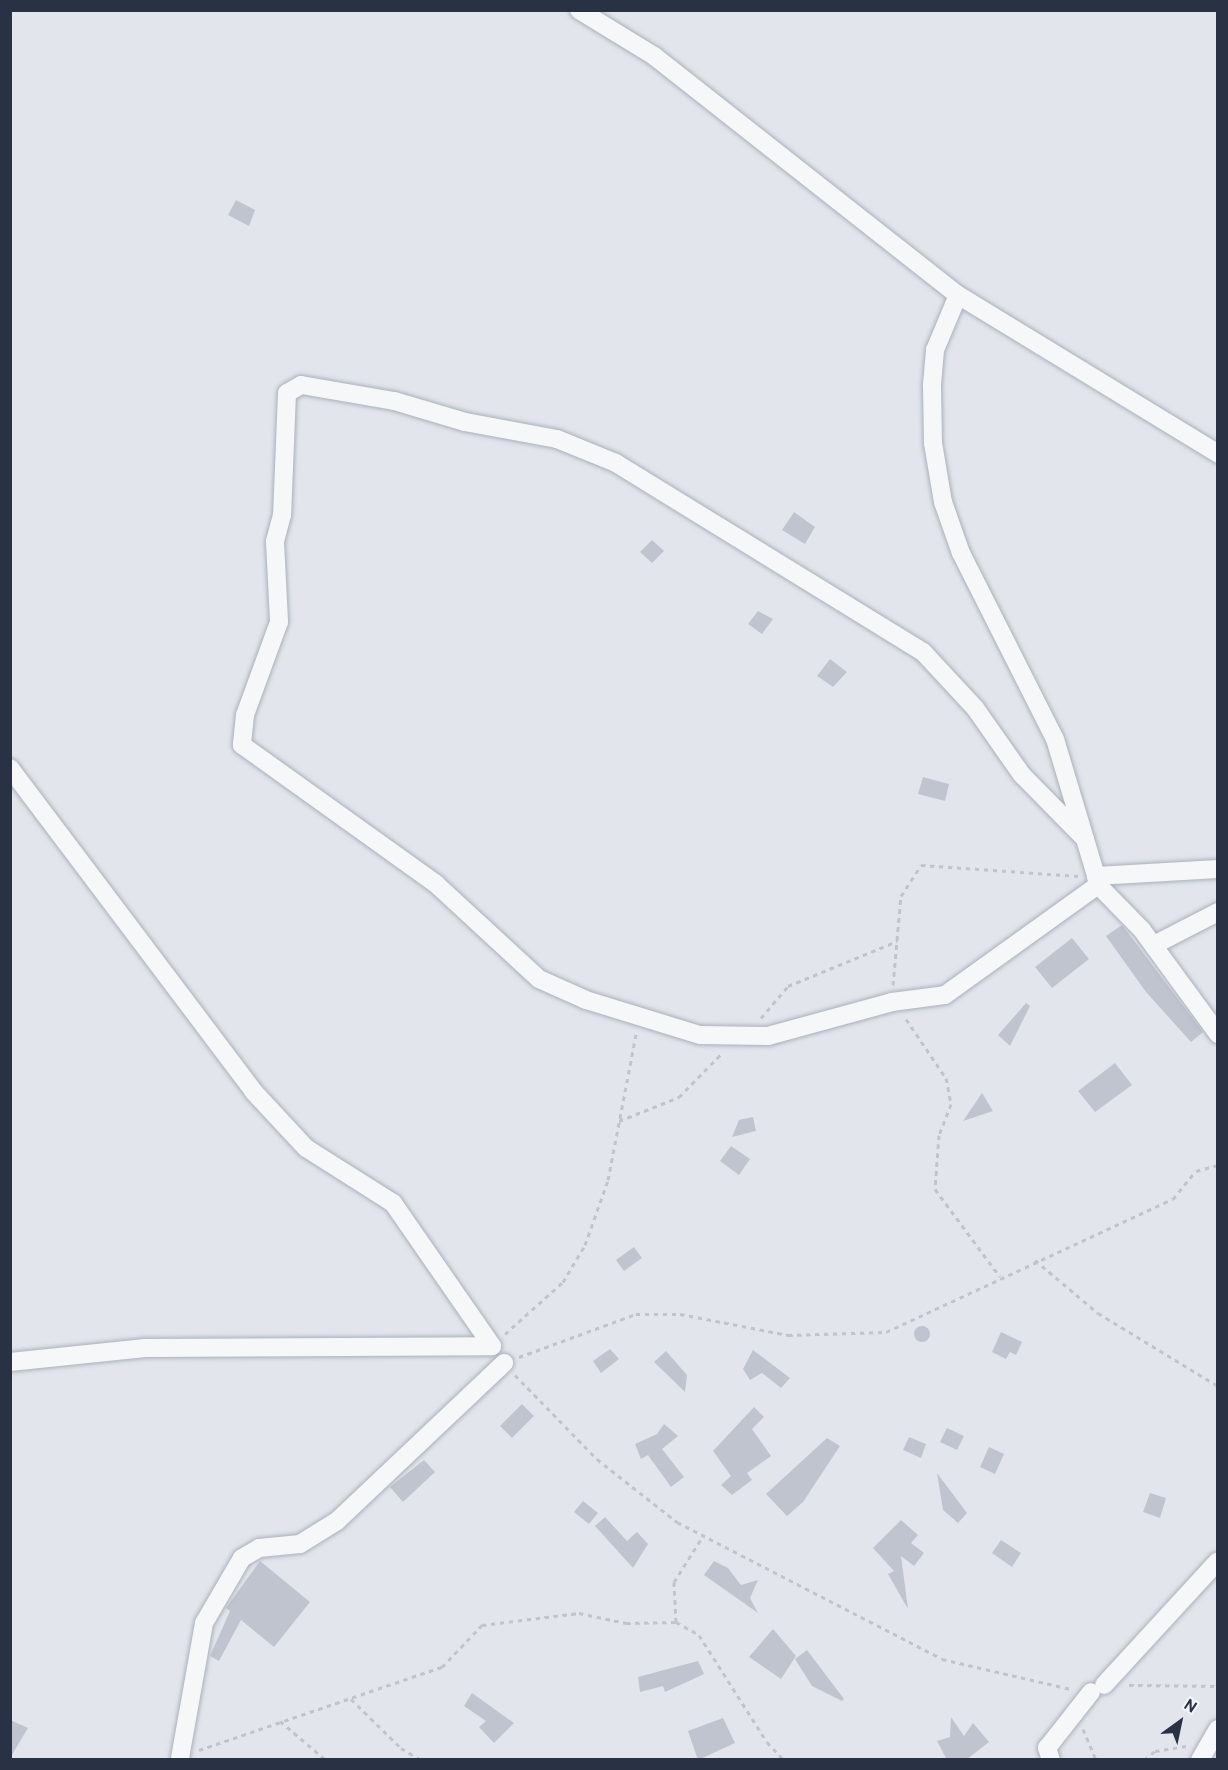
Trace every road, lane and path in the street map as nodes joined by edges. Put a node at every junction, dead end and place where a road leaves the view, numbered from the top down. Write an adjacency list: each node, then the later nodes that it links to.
1 (579, 10): 2 (street)
2 (958, 295): 3 (street); 5 (street)
3 (1218, 454)
4 (10, 768): 16 (street)
5 (1085, 839): 7 (street); 11 (street)
6 (1218, 869): 7 (street)
7 (1097, 881): 9 (street); 10 (street); 10 (path)
8 (1218, 912): 9 (street)
9 (1155, 945): 12 (street)
10 (892, 1002): 11 (street); 15 (path)
11 (639, 1018): 16 (path)
12 (1218, 1035)
13 (1218, 1165): 14 (path)
14 (1035, 1260): 15 (path); 19 (path)
15 (1000, 1277): 18 (path)
16 (492, 1346): 17 (street)
17 (10, 1362)
18 (504, 1363): 20 (path); 29 (street)
19 (1218, 1386)
20 (703, 1536): 22 (path); 24 (path)
21 (1218, 1561): 24 (street)
22 (676, 1622): 25 (path); 32 (path)
23 (1218, 1686): 24 (path)
24 (1097, 1689): 26 (street)
25 (351, 1699): 27 (path); 31 (path)
26 (1076, 1714): 33 (street); 34 (path)
27 (280, 1721): 29 (path); 30 (path)
28 (1215, 1733): 35 (path); 36 (street)
29 (180, 1758)
30 (326, 1760)
31 (421, 1760)
32 (784, 1760)
33 (1051, 1760)
34 (1096, 1760)
35 (1144, 1760)
36 (1200, 1760)

